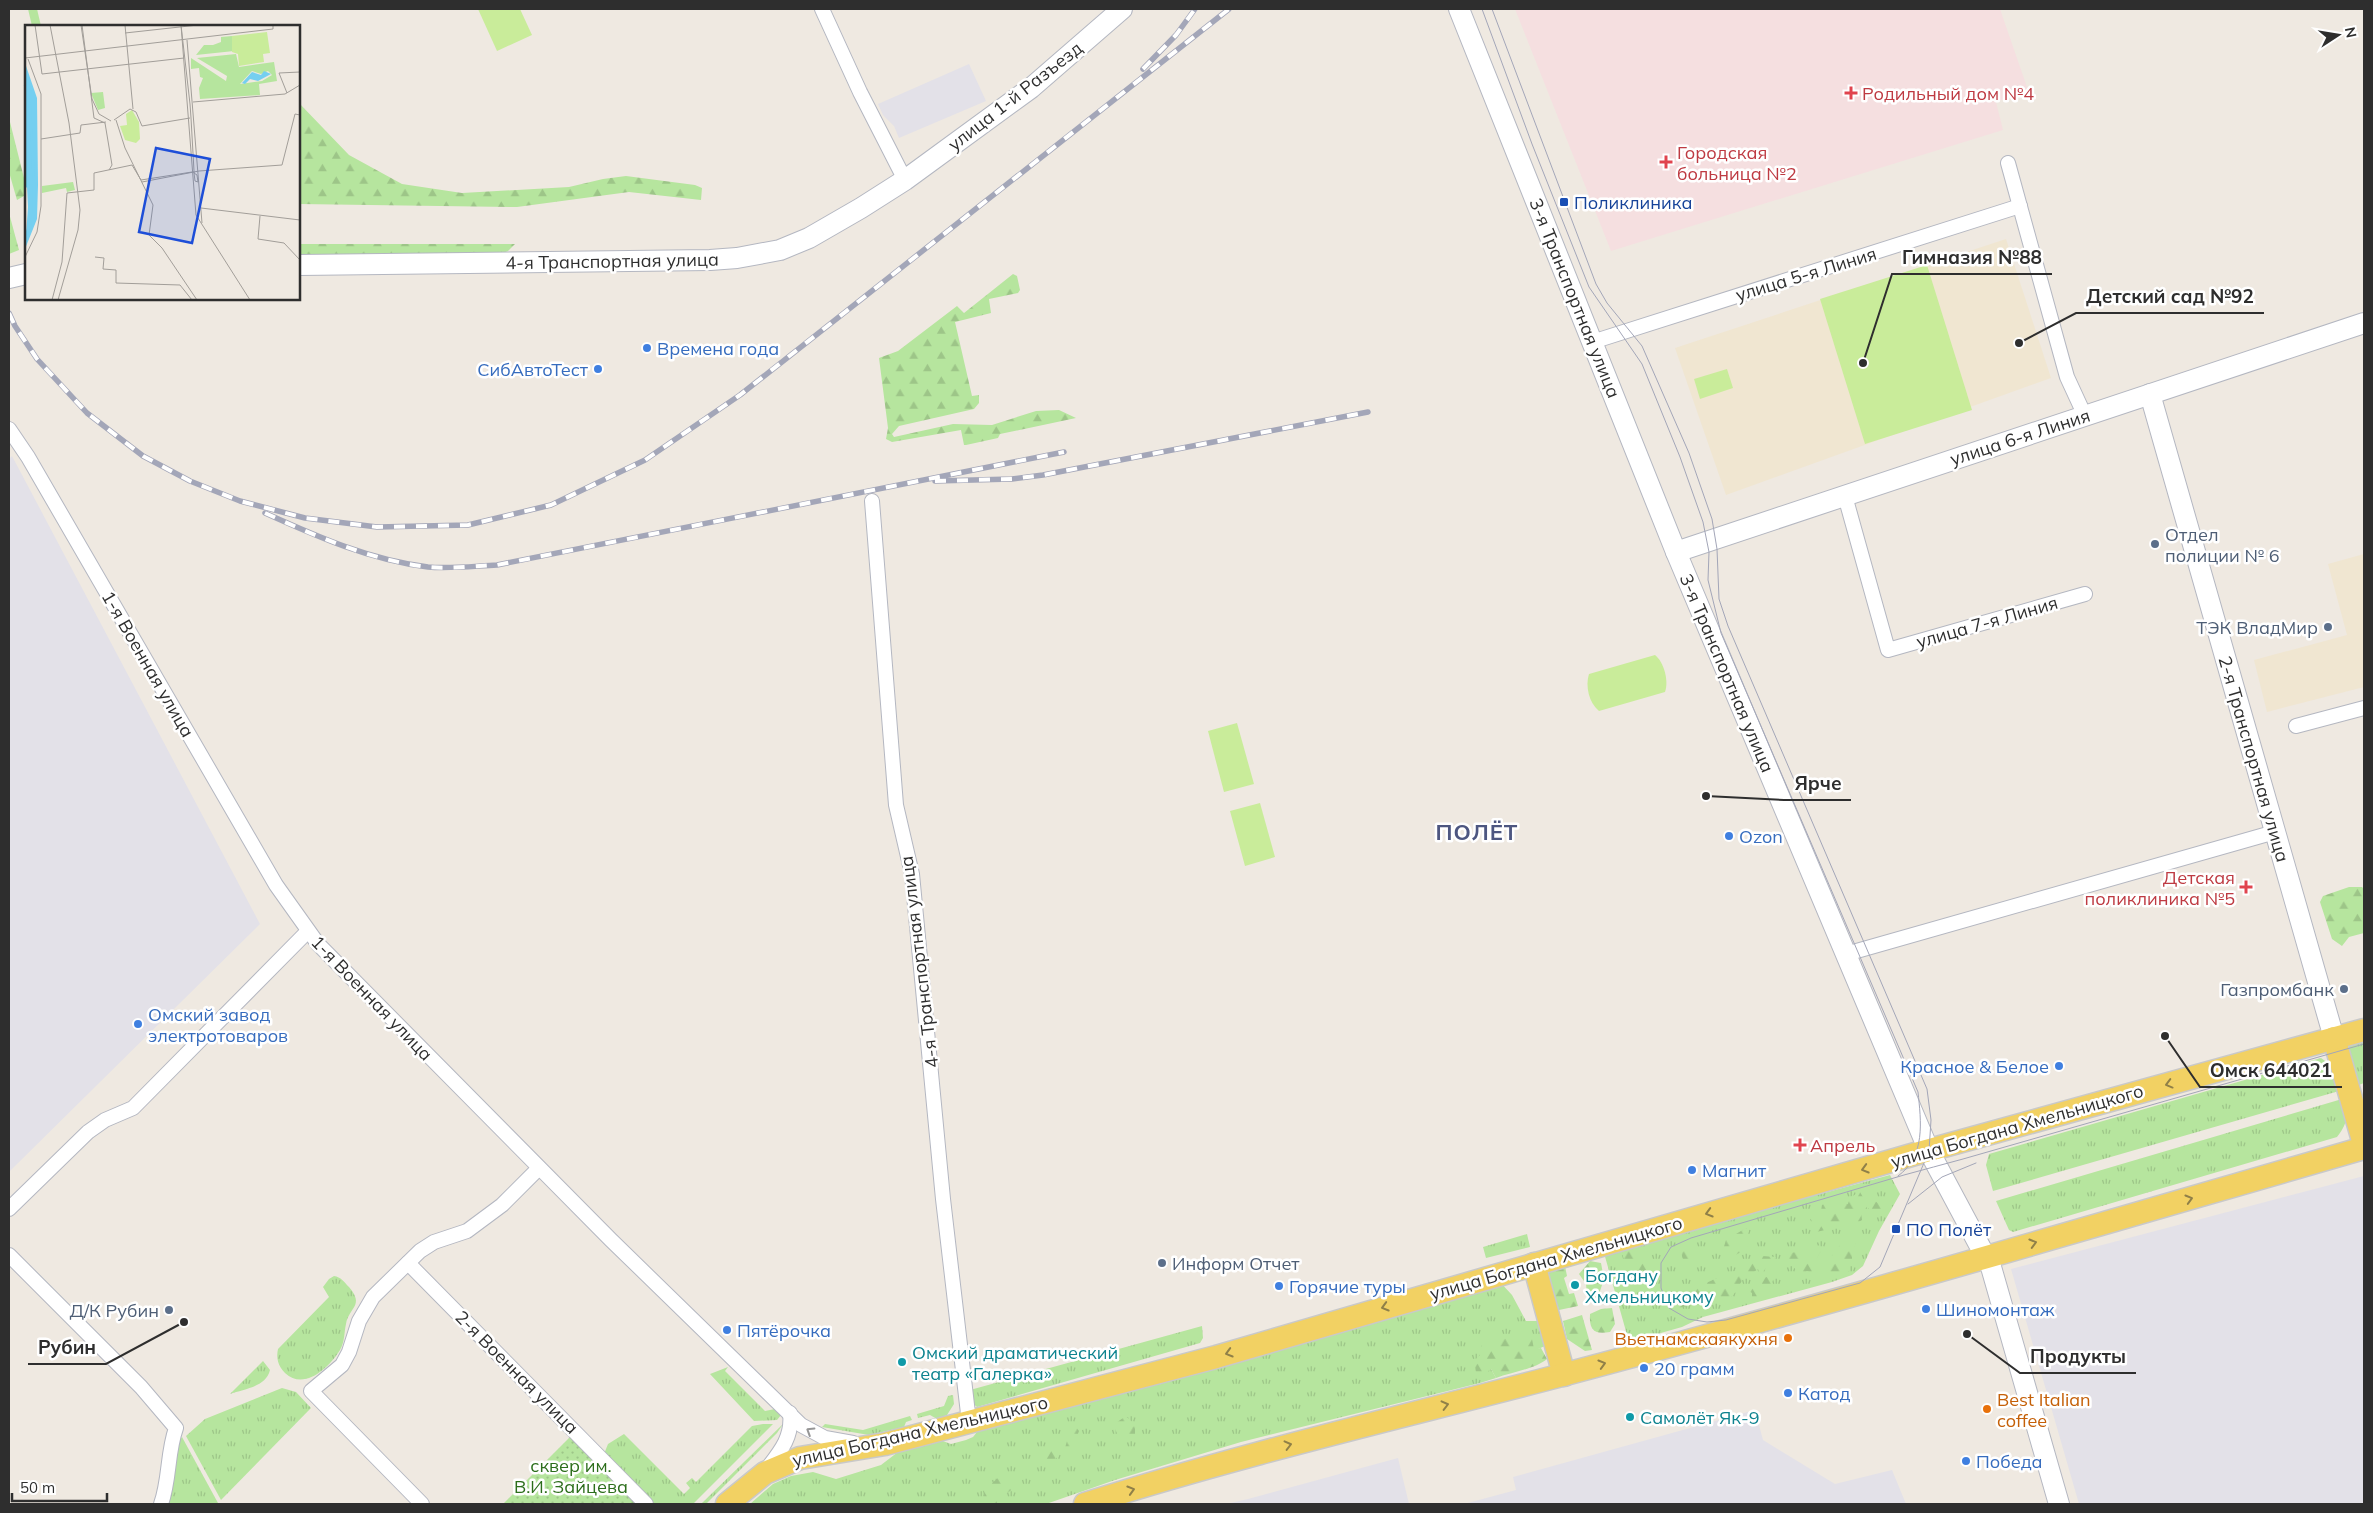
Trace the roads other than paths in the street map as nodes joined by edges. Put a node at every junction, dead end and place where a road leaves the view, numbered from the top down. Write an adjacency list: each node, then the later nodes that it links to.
1 (822, 9): 5 (street)
2 (1122, 9): 5 (main road, улица 1-й Разъезд)
3 (1459, 9): 11 (main road, 3-я Транспортная улица)
4 (2008, 163): 6 (street)
5 (905, 180): 7 (main road, 4-я Транспортная улица)
6 (2020, 206): 11 (street, улица 5-я Линия); 13 (street)
7 (300, 264)
8 (25, 274): 9 (main road)
9 (9, 278)
10 (2364, 322): 12 (main road, улица 6-я Линия)
11 (1592, 342): 17 (main road, 3-я Транспортная улица)
12 (2150, 394): 13 (main road, улица 6-я Линия); 21 (main road, 2-я Транспортная улица)
13 (2085, 416): 15 (main road, улица 6-я Линия)
14 (9, 429): 22 (street, 1-я Военная улица)
15 (1844, 496): 17 (main road, улица 6-я Линия); 18 (street, улица 7-я Линия)
16 (872, 501): 37 (street, 4-я Транспортная улица)
17 (1676, 552): 23 (main road, 3-я Транспортная улица)
18 (2085, 594)
19 (2364, 708): 20 (street)
20 (2296, 726)
21 (2275, 832): 23 (street); 25 (main road, 2-я Транспортная улица)
22 (308, 931): 29 (street, 1-я Военная улица); 30 (street)
23 (1846, 954): 28 (main road, 3-я Транспортная улица)
24 (2364, 1030): 25 (main road, улица Богдана Хмельницкого)
25 (2334, 1038): 26 (main road); 28 (main road, улица Богдана Хмельницкого, one-way to 28)
26 (2364, 1144)
27 (2364, 1148): 32 (main road, one-way to 27)
28 (1929, 1150): 32 (main road, 3-я Транспортная улица); 34 (main road, улица Богдана Хмельницкого, one-way to 34)
29 (539, 1168): 33 (street); 36 (street, 1-я Военная улица)
30 (9, 1209)
31 (9, 1255): 40 (street)
32 (1986, 1257): 35 (main road, one-way to 32); 45 (main road, 3-я Транспортная улица)
33 (408, 1263): 41 (street); 42 (street, 2-я Военная улица)
34 (1534, 1264): 35 (main road); 37 (main road, улица Богдана Хмельницкого, one-way to 37)
35 (1564, 1375): 44 (main road, one-way to 35)
36 (790, 1413): 38 (street, 1-я Военная улица, one-way to 36); 39 (street)
37 (969, 1422): 38 (main road, улица Богдана Хмельницкого)
38 (870, 1446): 39 (main road, улица Богдана Хмельницкого)
39 (765, 1473): 43 (main road, улица Богдана Хмельницкого)
40 (162, 1504)
41 (422, 1504)
42 (646, 1504)
43 (727, 1504)
44 (1085, 1504)
45 (2059, 1504)

